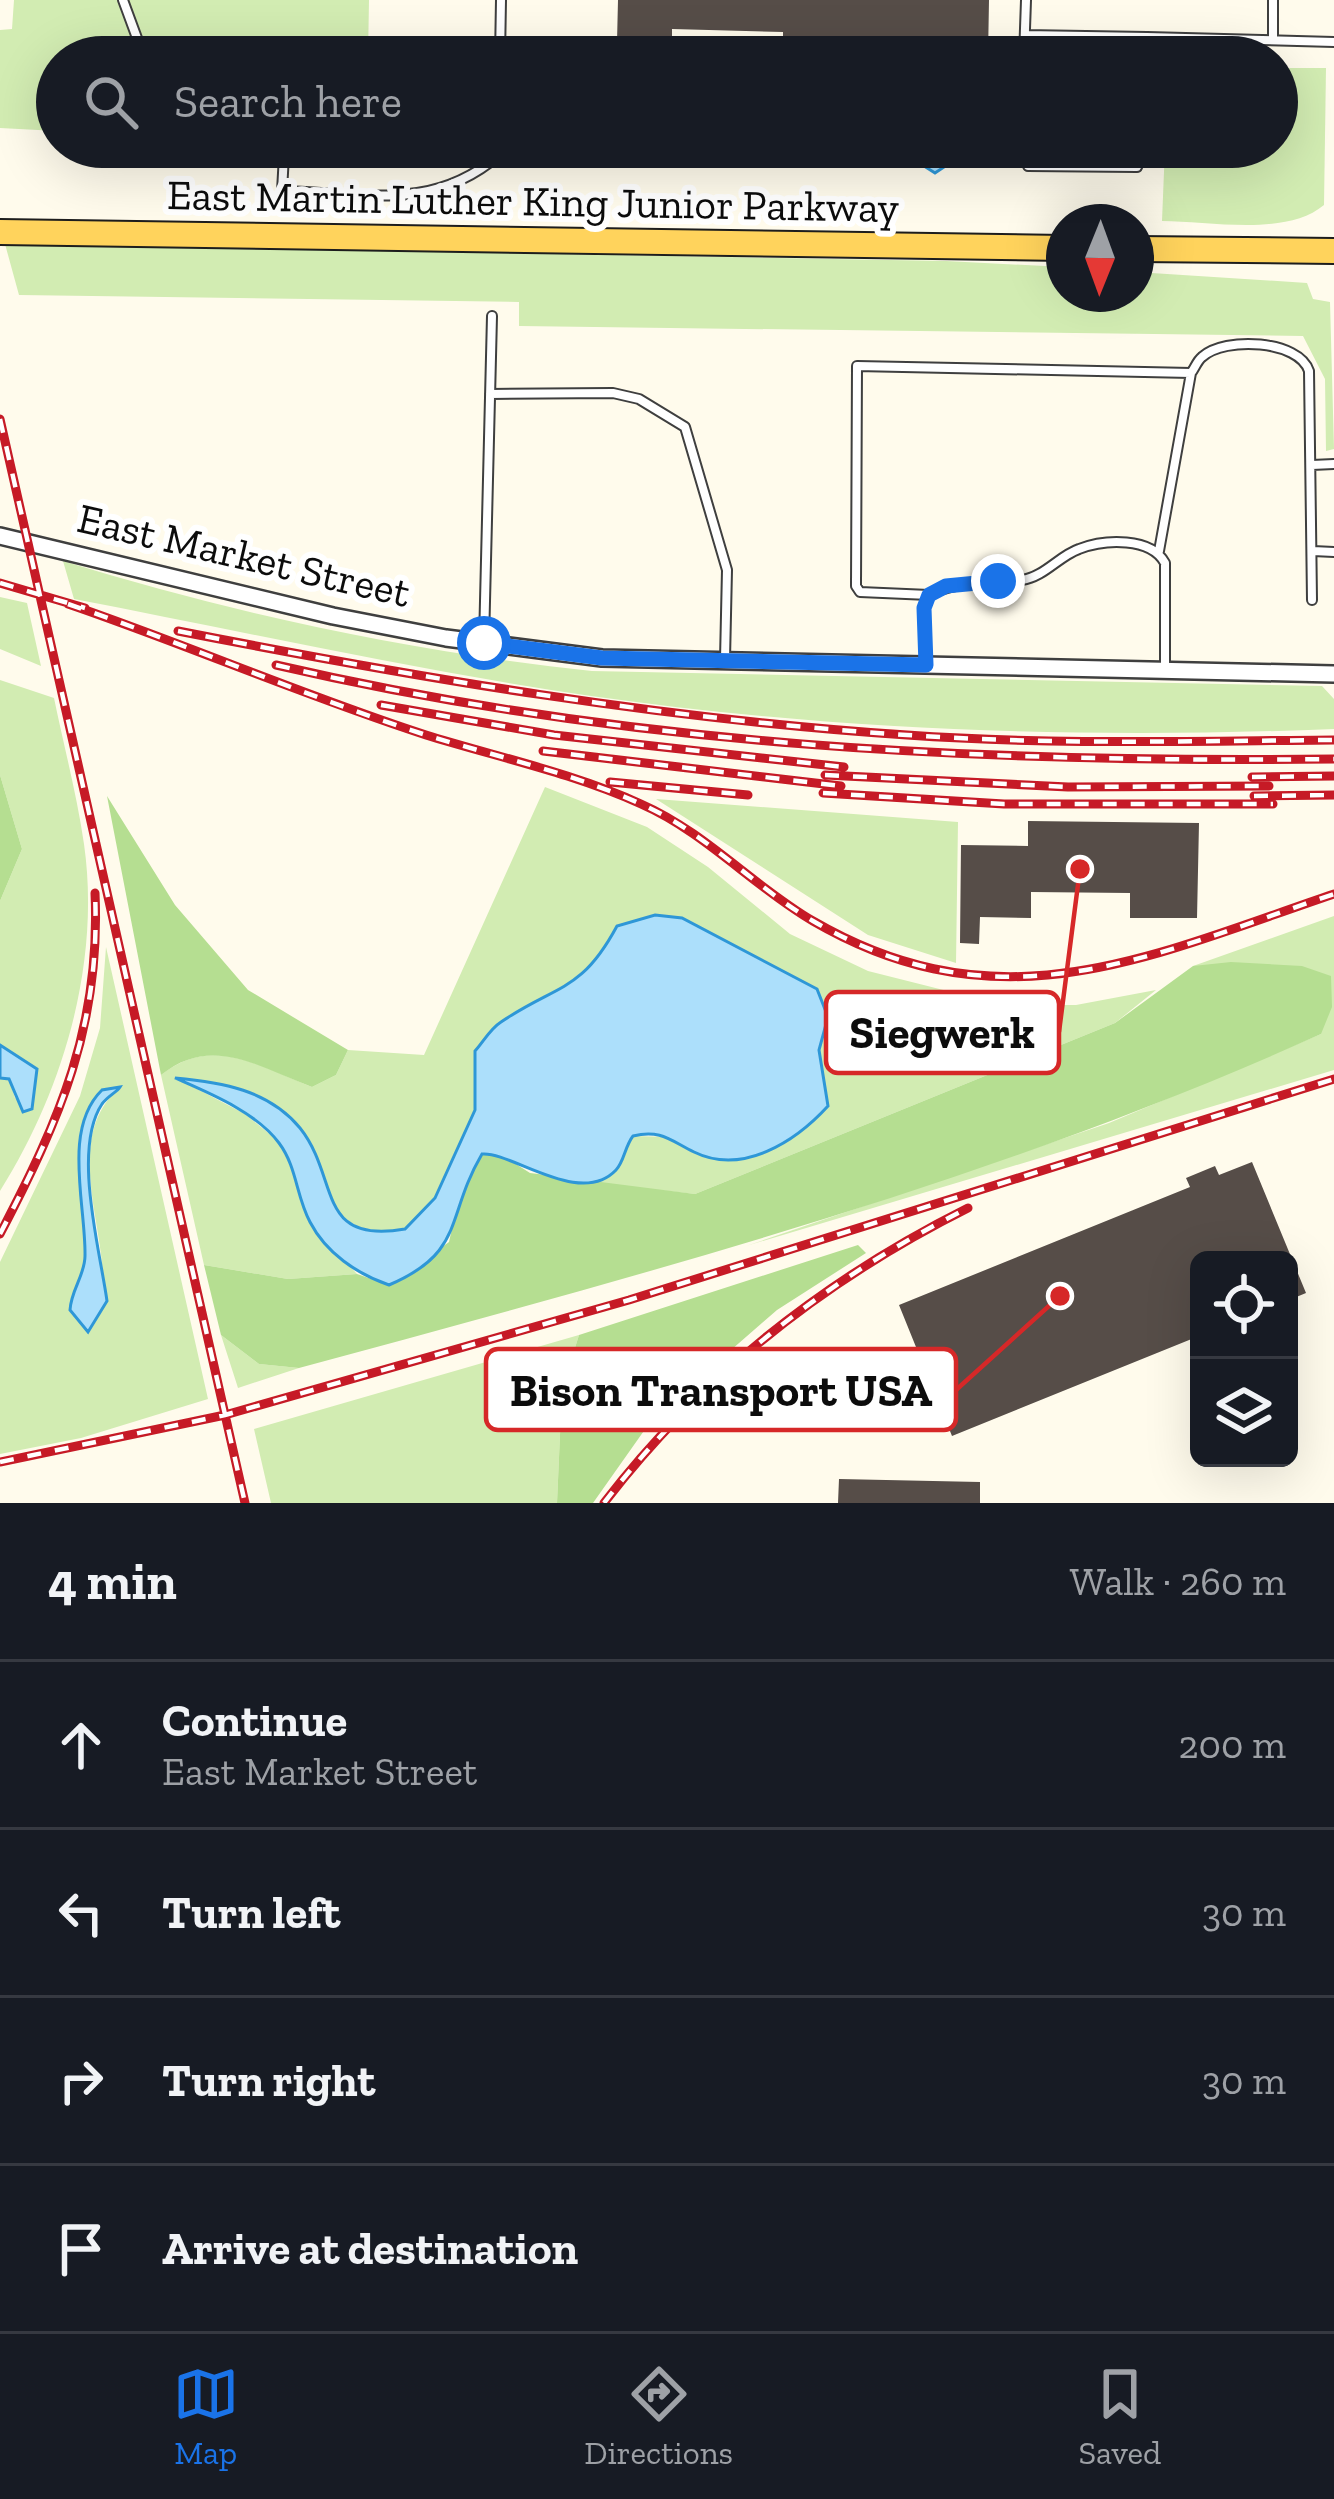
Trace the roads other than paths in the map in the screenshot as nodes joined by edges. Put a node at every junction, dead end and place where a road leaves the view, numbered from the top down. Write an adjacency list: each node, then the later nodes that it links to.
1 (123, 0): 6 (lane)
2 (501, 0): 7 (lane)
3 (1026, 0): 5 (lane)
4 (1274, 0): 9 (lane)
5 (1025, 35): 8 (lane)
6 (136, 36)
7 (500, 36)
8 (1086, 36)
9 (1273, 36)
10 (1298, 41): 11 (lane)
11 (1334, 42)
12 (283, 168): 13 (lane)
13 (484, 168)
14 (4, 232): 15 (main road, East Martin Luther King Junior Parkway)
15 (1046, 248)
16 (1154, 249): 17 (main road)
17 (1334, 251)
18 (492, 316): 20 (lane)
19 (1191, 374): 22 (lane); 24 (lane); 27 (lane)
20 (490, 394): 29 (lane); 30 (lane)
21 (1334, 464): 22 (lane)
22 (1312, 465): 25 (lane)
23 (0, 536): 29 (street, East Market Street)
24 (1159, 551): 27 (lane); 32 (lane)
25 (1313, 551): 26 (lane); 28 (lane)
26 (1334, 552)
27 (929, 595): 31 (lane)
28 (1312, 600)
29 (484, 643): 30 (street, East Market Street)
30 (725, 661): 31 (street, East Market Street)
31 (926, 665): 32 (street, East Market Street)
32 (1165, 670): 33 (street, East Market Street)
33 (1334, 674)

